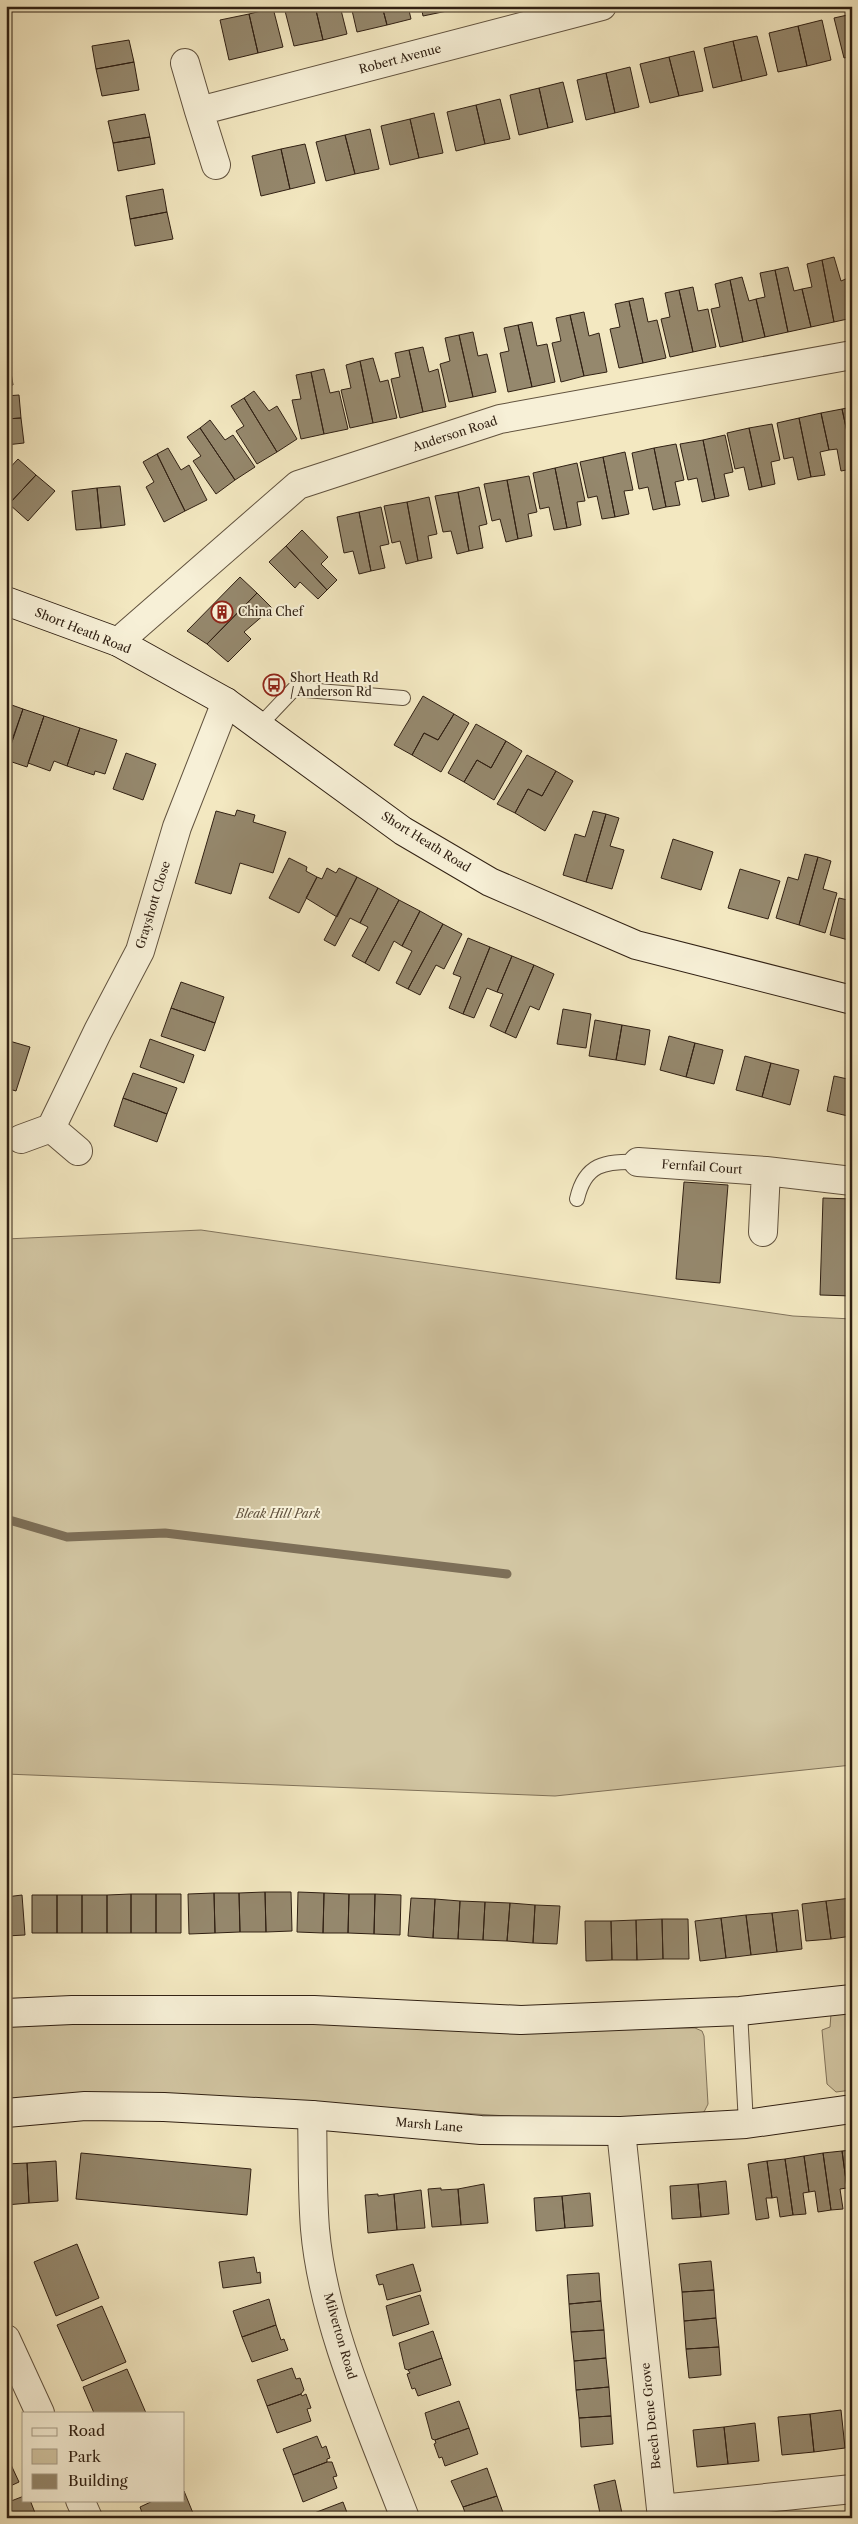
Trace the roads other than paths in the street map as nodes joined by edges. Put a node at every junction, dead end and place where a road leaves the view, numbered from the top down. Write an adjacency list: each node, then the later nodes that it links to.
1 (602, 6): 3 (street, Robert Avenue)
2 (185, 63): 3 (street)
3 (199, 111): 4 (street)
4 (216, 165)
5 (852, 355): 7 (street, Anderson Road)
6 (6, 601): 7 (street, Short Heath Road)
7 (118, 642): 9 (street, Short Heath Road)
8 (403, 698): 10 (lane)
9 (226, 702): 10 (street, Short Heath Road); 12 (street, Grayshott Close)
10 (259, 726): 11 (street, Short Heath Road)
11 (852, 1000)
12 (51, 1128): 13 (street); 14 (street)
13 (20, 1139)
14 (78, 1151)
15 (638, 1162): 16 (street, Fernfail Court); 18 (lane)
16 (766, 1172): 17 (street, Fernfail Court); 19 (street)
17 (852, 1181)
18 (578, 1199)
19 (763, 1232)
20 (852, 1999): 21 (street)
21 (740, 2011): 22 (street); 26 (lane)
22 (6, 2013)
23 (852, 2109): 26 (street, Marsh Lane)
24 (6, 2113): 25 (street, Marsh Lane)
25 (312, 2115): 27 (street, Marsh Lane); 33 (street, Milverton Road)
26 (746, 2124): 27 (street, Marsh Lane)
27 (621, 2131): 30 (street, Beech Dene Grove)
28 (6, 2339): 29 (street)
29 (40, 2412)
30 (852, 2489)
31 (81, 2502): 32 (street)
32 (88, 2518)
33 (405, 2518)

